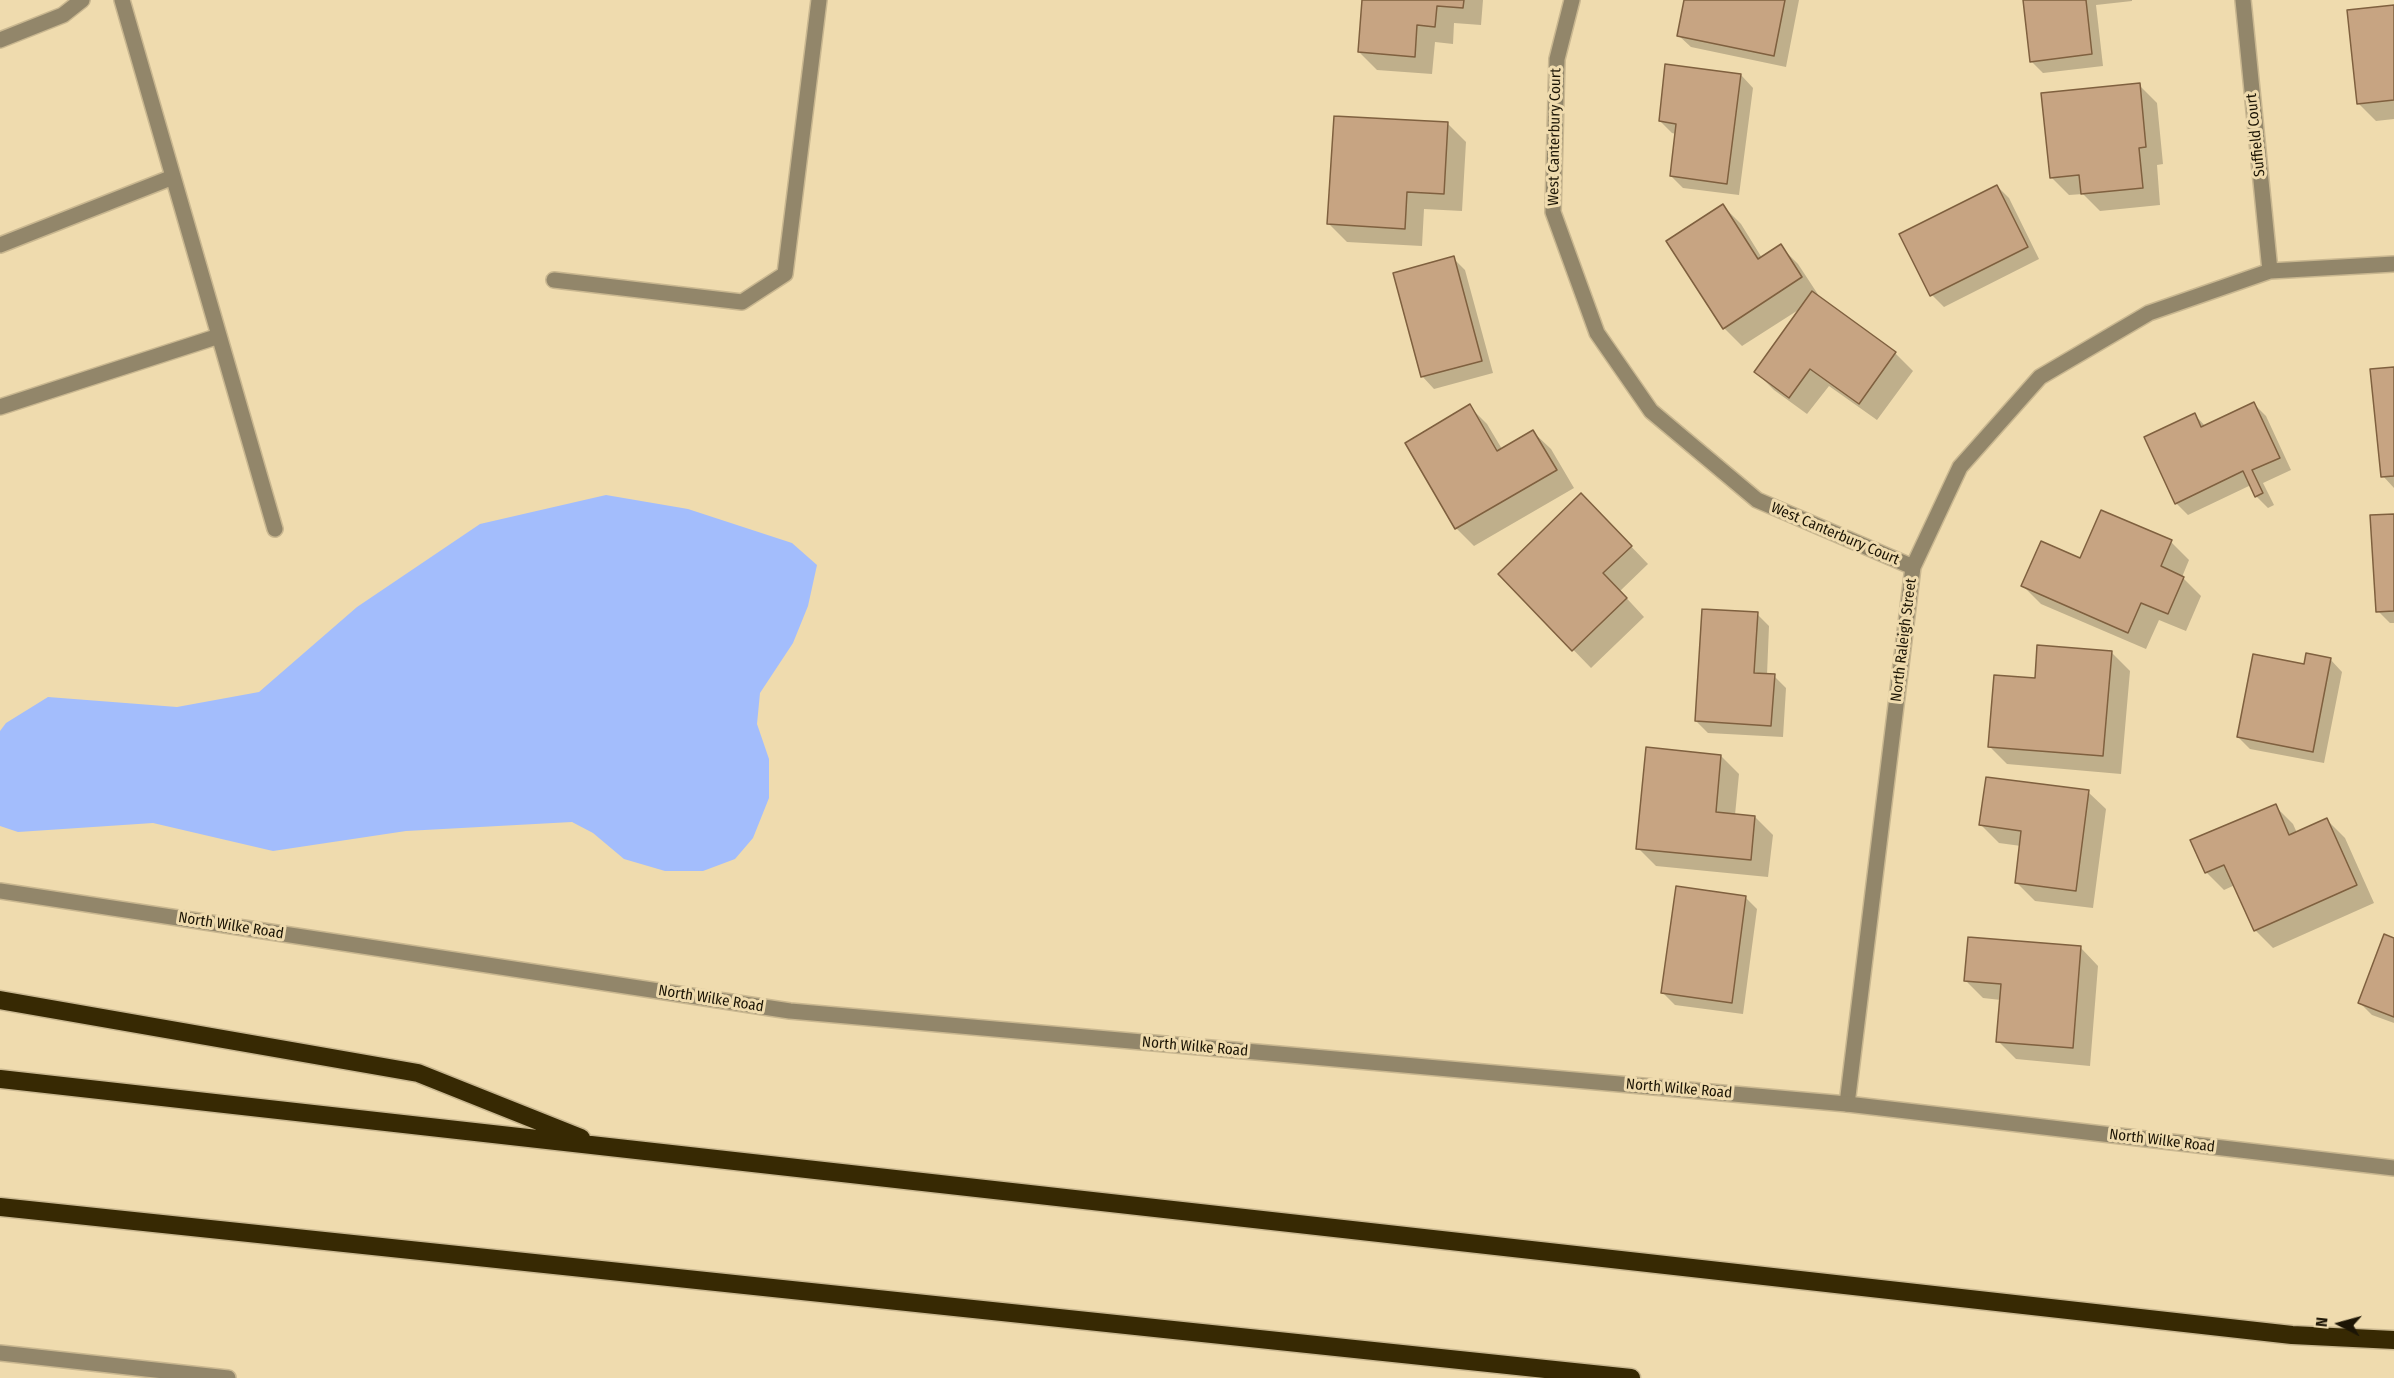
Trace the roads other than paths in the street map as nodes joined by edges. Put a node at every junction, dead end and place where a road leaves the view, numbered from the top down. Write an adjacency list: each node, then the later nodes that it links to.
1 (82, 0): 6 (street)
2 (123, 0): 7 (street)
3 (819, 0): 11 (street)
4 (1572, 0): 15 (street, West Canterbury Court)
5 (2243, 0): 10 (street, Suffield Court)
6 (0, 40)
7 (174, 177): 8 (street); 12 (street)
8 (0, 246)
9 (2394, 264): 10 (street, North Raleigh Street)
10 (2270, 271): 15 (street, North Raleigh Street)
11 (554, 280)
12 (219, 336): 13 (street); 14 (street)
13 (0, 407)
14 (275, 529)
15 (1913, 567): 19 (street, North Raleigh Street)
16 (0, 891): 19 (street, North Wilke Road)
17 (0, 1000): 20 (highway)
18 (0, 1079): 20 (highway)
19 (1847, 1104): 21 (street, North Wilke Road)
20 (602, 1146): 23 (highway)
21 (2394, 1168)
22 (0, 1207): 26 (highway)
23 (2394, 1341)
24 (0, 1353): 25 (street)
25 (228, 1378)
26 (1631, 1378)

